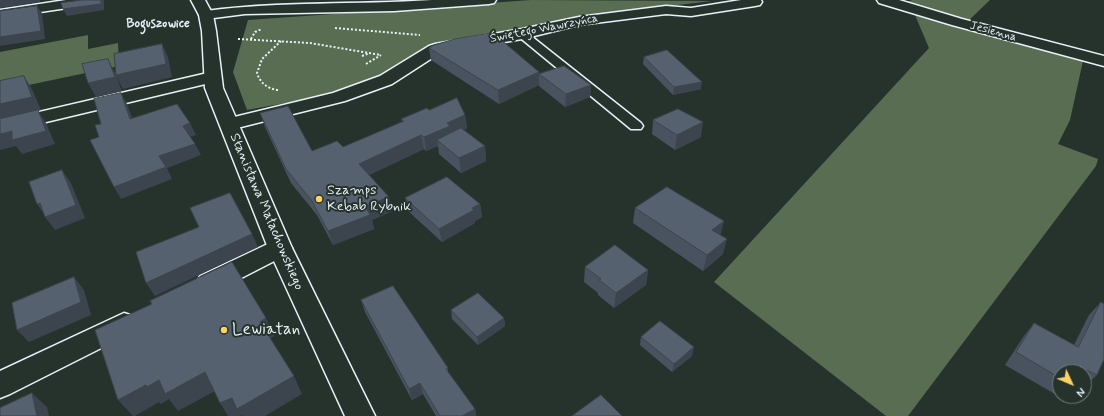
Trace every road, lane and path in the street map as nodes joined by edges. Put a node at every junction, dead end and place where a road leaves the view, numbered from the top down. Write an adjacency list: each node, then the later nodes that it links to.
1 (94, 0): 7 (street)
2 (483, 0): 5 (street)
3 (884, 0): 16 (street, Jesienna)
4 (755, 2): 9 (street, Świętego Wawrzyńca)
5 (396, 4): 6 (street)
6 (202, 7): 19 (street, Stanisława Małachowskiego)
7 (0, 14)
8 (332, 28): 10 (path)
9 (522, 34): 17 (street, Świętego Wawrzyńca); 22 (lane)
10 (425, 35)
11 (238, 39): 12 (path)
12 (281, 40): 13 (path); 20 (path)
13 (370, 53): 14 (path); 15 (path)
14 (381, 55): 17 (path); 18 (path)
15 (362, 56)
16 (1104, 61)
17 (413, 62): 21 (street, Świętego Wawrzyńca)
18 (363, 66)
19 (212, 77): 21 (street, Stanisława Małachowskiego); 23 (street)
20 (280, 90)
21 (229, 124): 24 (street, Stanisława Małachowskiego)
22 (636, 126)
23 (0, 127)
24 (280, 248): 25 (street); 28 (street, Stanisława Małachowskiego)
25 (186, 294)
26 (143, 315): 27 (street)
27 (0, 385)
28 (360, 416)

